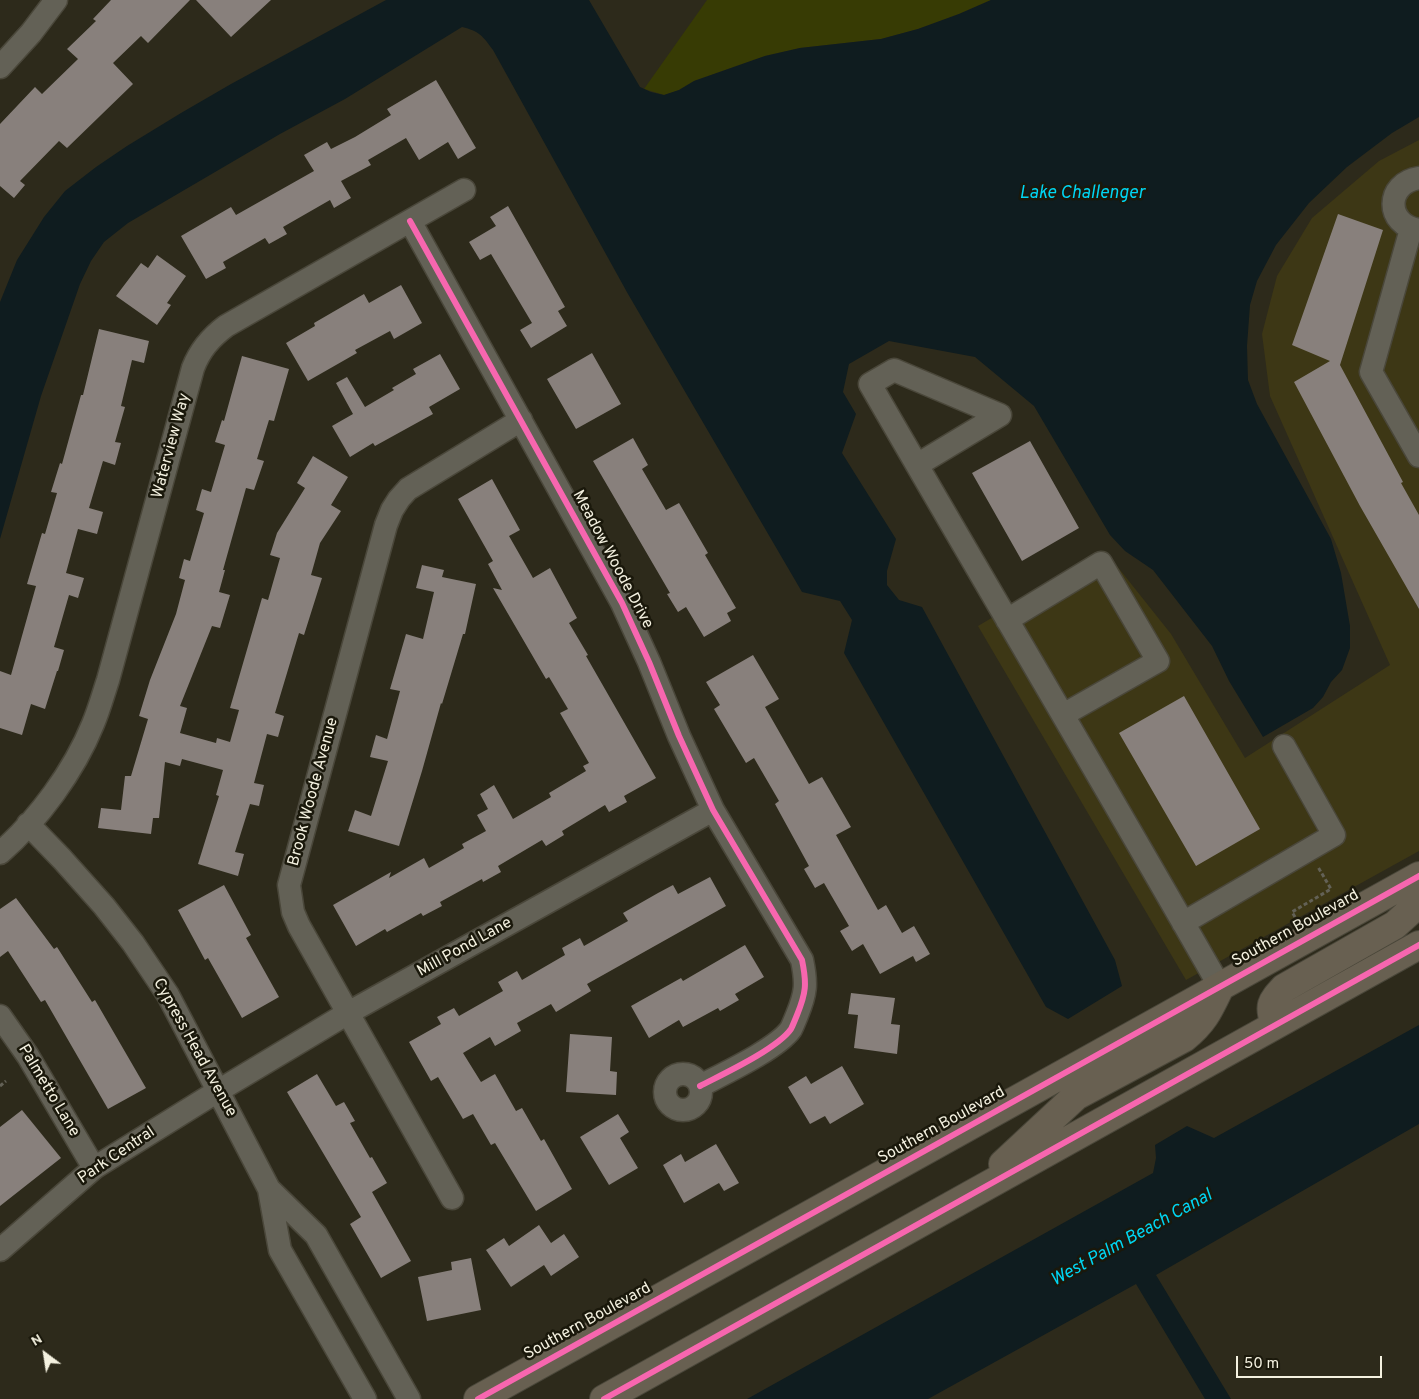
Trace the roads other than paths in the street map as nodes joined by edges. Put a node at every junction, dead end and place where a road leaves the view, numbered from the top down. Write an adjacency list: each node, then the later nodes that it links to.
1 (56, 0): 2 (street)
2 (0, 67)
3 (1419, 178): 6 (street)
4 (464, 190): 5 (street, Waterview Way)
5 (410, 221): 7 (street, Meadow Woode Drive); 14 (street, Waterview Way)
6 (1415, 229): 8 (street)
7 (522, 420): 13 (street, Meadow Woode Drive); 21 (street, Brook Woode Avenue)
8 (1419, 456)
9 (917, 465): 9 (street); 10 (street)
10 (1007, 620): 11 (street); 11 (street)
11 (1062, 715): 18 (street)
12 (1284, 746): 18 (street)
13 (714, 810): 21 (street, Mill Pond Lane); 24 (street, Meadow Woode Drive)
14 (28, 824): 15 (street, Waterview Way); 25 (street, Cypress Head Avenue)
15 (0, 854)
16 (1419, 876): 20 (highway, Southern Boulevard)
17 (1419, 903): 23 (highway)
18 (1183, 923): 20 (street)
19 (1419, 945): 23 (highway)
20 (1220, 987): 28 (highway); 33 (highway, Southern Boulevard)
21 (348, 1013): 25 (street, Mill Pond Lane); 29 (street, Brook Woode Avenue)
22 (0, 1016): 26 (street, Palmetto Lane)
23 (1275, 1024): 28 (highway)
24 (700, 1086)
25 (218, 1090): 26 (street, Park Central); 27 (street, Cypress Head Avenue)
26 (94, 1168): 30 (street, Park Central)
27 (269, 1189): 31 (street, Cypress Head Avenue); 32 (street, Cypress Head Avenue)
28 (968, 1195): 34 (highway)
29 (452, 1198)
30 (0, 1250)
31 (365, 1399)
32 (409, 1399)
33 (478, 1399)
34 (604, 1399)

